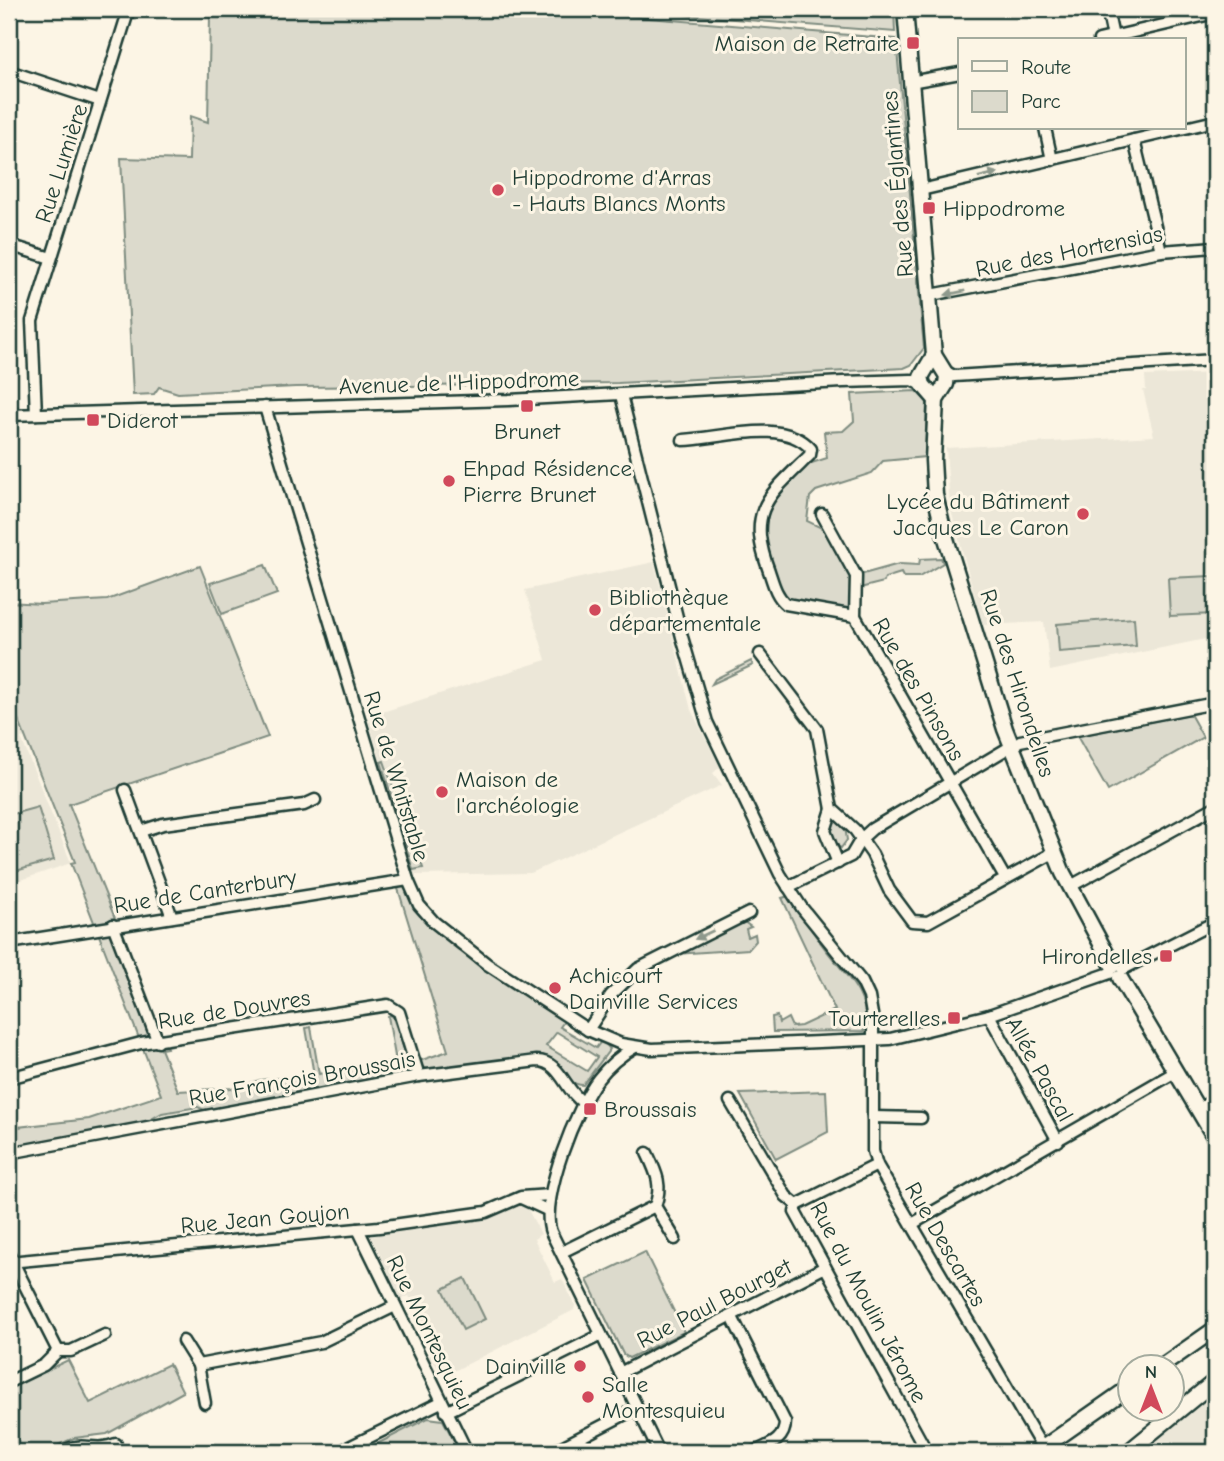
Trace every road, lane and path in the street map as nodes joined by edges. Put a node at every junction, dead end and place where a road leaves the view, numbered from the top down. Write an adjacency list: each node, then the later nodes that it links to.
1 (130, 9): 10 (street, Rue Lumière)
2 (905, 9): 9 (street, Rue des Églantines)
3 (1107, 9): 5 (street)
4 (1215, 13): 5 (street)
5 (1113, 37): 6 (street)
6 (1108, 38)
7 (9, 71): 10 (street)
8 (958, 72): 9 (street)
9 (911, 82): 17 (street, Rue des Églantines)
10 (100, 101): 21 (street, Rue Lumière)
11 (1215, 121): 12 (street)
12 (1186, 128)
13 (1045, 130): 16 (street)
14 (1177, 130): 15 (street)
15 (1134, 140): 16 (street); 20 (street)
16 (1052, 160): 17 (street, one-way to 16)
17 (921, 190): 22 (street, Rue des Églantines)
18 (9, 245): 21 (street)
19 (1215, 247): 20 (street, Rue des Hortensias)
20 (1161, 251): 22 (street, Rue des Hortensias, one-way to 22)
21 (51, 258): 27 (street, Rue Lumière)
22 (930, 295): 24 (street, Rue des Églantines)
23 (1215, 360): 24 (street, Avenue de l'Hippodrome)
24 (934, 378): 25 (street, Avenue de l'Hippodrome); 34 (street, Rue des Hirondelles)
25 (621, 396): 26 (street, Avenue de l'Hippodrome); 46 (street, Rue Descartes)
26 (265, 407): 27 (street, Avenue de l'Hippodrome); 45 (street, Rue de Whitstable)
27 (36, 414): 28 (street, Avenue de l'Hippodrome)
28 (9, 415)
29 (683, 440): 31 (street)
30 (822, 514): 31 (street, Rue des Pinsons)
31 (855, 616): 35 (street, Rue des Pinsons)
32 (760, 654): 39 (street)
33 (1215, 703): 34 (street)
34 (1012, 746): 35 (street); 42 (street, Rue des Hirondelles)
35 (950, 781): 41 (street); 44 (street, Rue des Pinsons)
36 (125, 790): 40 (street)
37 (315, 800): 40 (street)
38 (1215, 807): 47 (street)
39 (832, 809): 41 (street); 43 (street)
40 (141, 831): 49 (street)
41 (861, 839): 43 (street); 44 (street)
42 (1054, 853): 44 (street); 47 (street, Rue des Hirondelles)
43 (838, 863): 46 (street)
44 (1005, 878)
45 (408, 880): 49 (street, Rue de Canterbury); 55 (street, Rue de Whitstable)
46 (788, 887): 56 (street, Rue Descartes)
47 (1069, 887): 53 (street, Rue des Hirondelles)
48 (749, 913): 55 (street, one-way to 55)
49 (172, 917): 51 (street, Rue de Canterbury)
50 (1215, 922): 53 (street)
51 (113, 925): 52 (street, Rue de Canterbury); 57 (street)
52 (9, 943)
53 (1117, 971): 54 (street); 59 (street, Rue des Hirondelles)
54 (989, 1015): 56 (street); 69 (street, Allée Pascal)
55 (587, 1030): 58 (street, Rue de Whitstable)
56 (873, 1041): 58 (street); 66 (street, Rue Descartes)
57 (159, 1042): 60 (street, Rue de Douvres); 61 (street, Rue de Douvres)
58 (635, 1047): 64 (street)
59 (1177, 1071): 65 (street, Rue des Hirondelles); 69 (street, Allée Pascal)
60 (419, 1076): 64 (street, Rue François Broussais); 70 (street, Rue François Broussais)
61 (9, 1077)
62 (1215, 1098): 65 (street)
63 (730, 1101): 75 (street, Rue du Moulin Jérome)
64 (584, 1103): 73 (street)
65 (1199, 1109): 68 (street, Rue des Hirondelles)
66 (873, 1117): 67 (street); 72 (street, Rue Descartes)
67 (921, 1118)
68 (1215, 1138)
69 (1058, 1141): 78 (street, Allée Pascal)
70 (9, 1153)
71 (647, 1153): 76 (street)
72 (877, 1165): 75 (street); 78 (street, Rue Descartes)
73 (550, 1195): 74 (street, Rue Jean Goujon); 77 (street)
74 (521, 1197): 77 (street); 79 (street, Rue Jean Goujon)
75 (797, 1205): 83 (street, Rue du Moulin Jérome)
76 (655, 1206): 80 (street); 81 (street)
77 (547, 1210): 81 (street)
78 (912, 1224): 102 (street, Rue Descartes)
79 (358, 1229): 82 (street, Rue Jean Goujon); 84 (street, Rue Montesquieu)
80 (675, 1239)
81 (562, 1252): 88 (street)
82 (10, 1259): 91 (street)
83 (825, 1267): 85 (street, Rue Paul Bourget); 109 (street, Rue du Moulin Jérome)
84 (395, 1306): 92 (street); 99 (street, Rue Montesquieu)
85 (732, 1317): 93 (street, Rue Paul Bourget); 108 (street)
86 (1215, 1329): 90 (street)
87 (106, 1335): 91 (street)
88 (601, 1335): 93 (street); 99 (street)
89 (183, 1341): 92 (street)
90 (1183, 1352)
91 (57, 1353): 95 (street)
92 (198, 1366): 98 (street)
93 (620, 1373): 100 (street)
94 (1215, 1381): 110 (street)
95 (9, 1382)
96 (1215, 1391): 111 (street)
97 (1116, 1396): 102 (street)
98 (205, 1403)
99 (444, 1407): 104 (street); 105 (street, Rue Montesquieu)
100 (637, 1408): 106 (street); 107 (street)
101 (116, 1444): 103 (street)
102 (1040, 1451)
103 (61, 1452)
104 (340, 1452)
105 (467, 1452)
106 (552, 1452)
107 (659, 1452)
108 (754, 1452)
109 (927, 1452)
110 (1128, 1452)
111 (1141, 1452)

